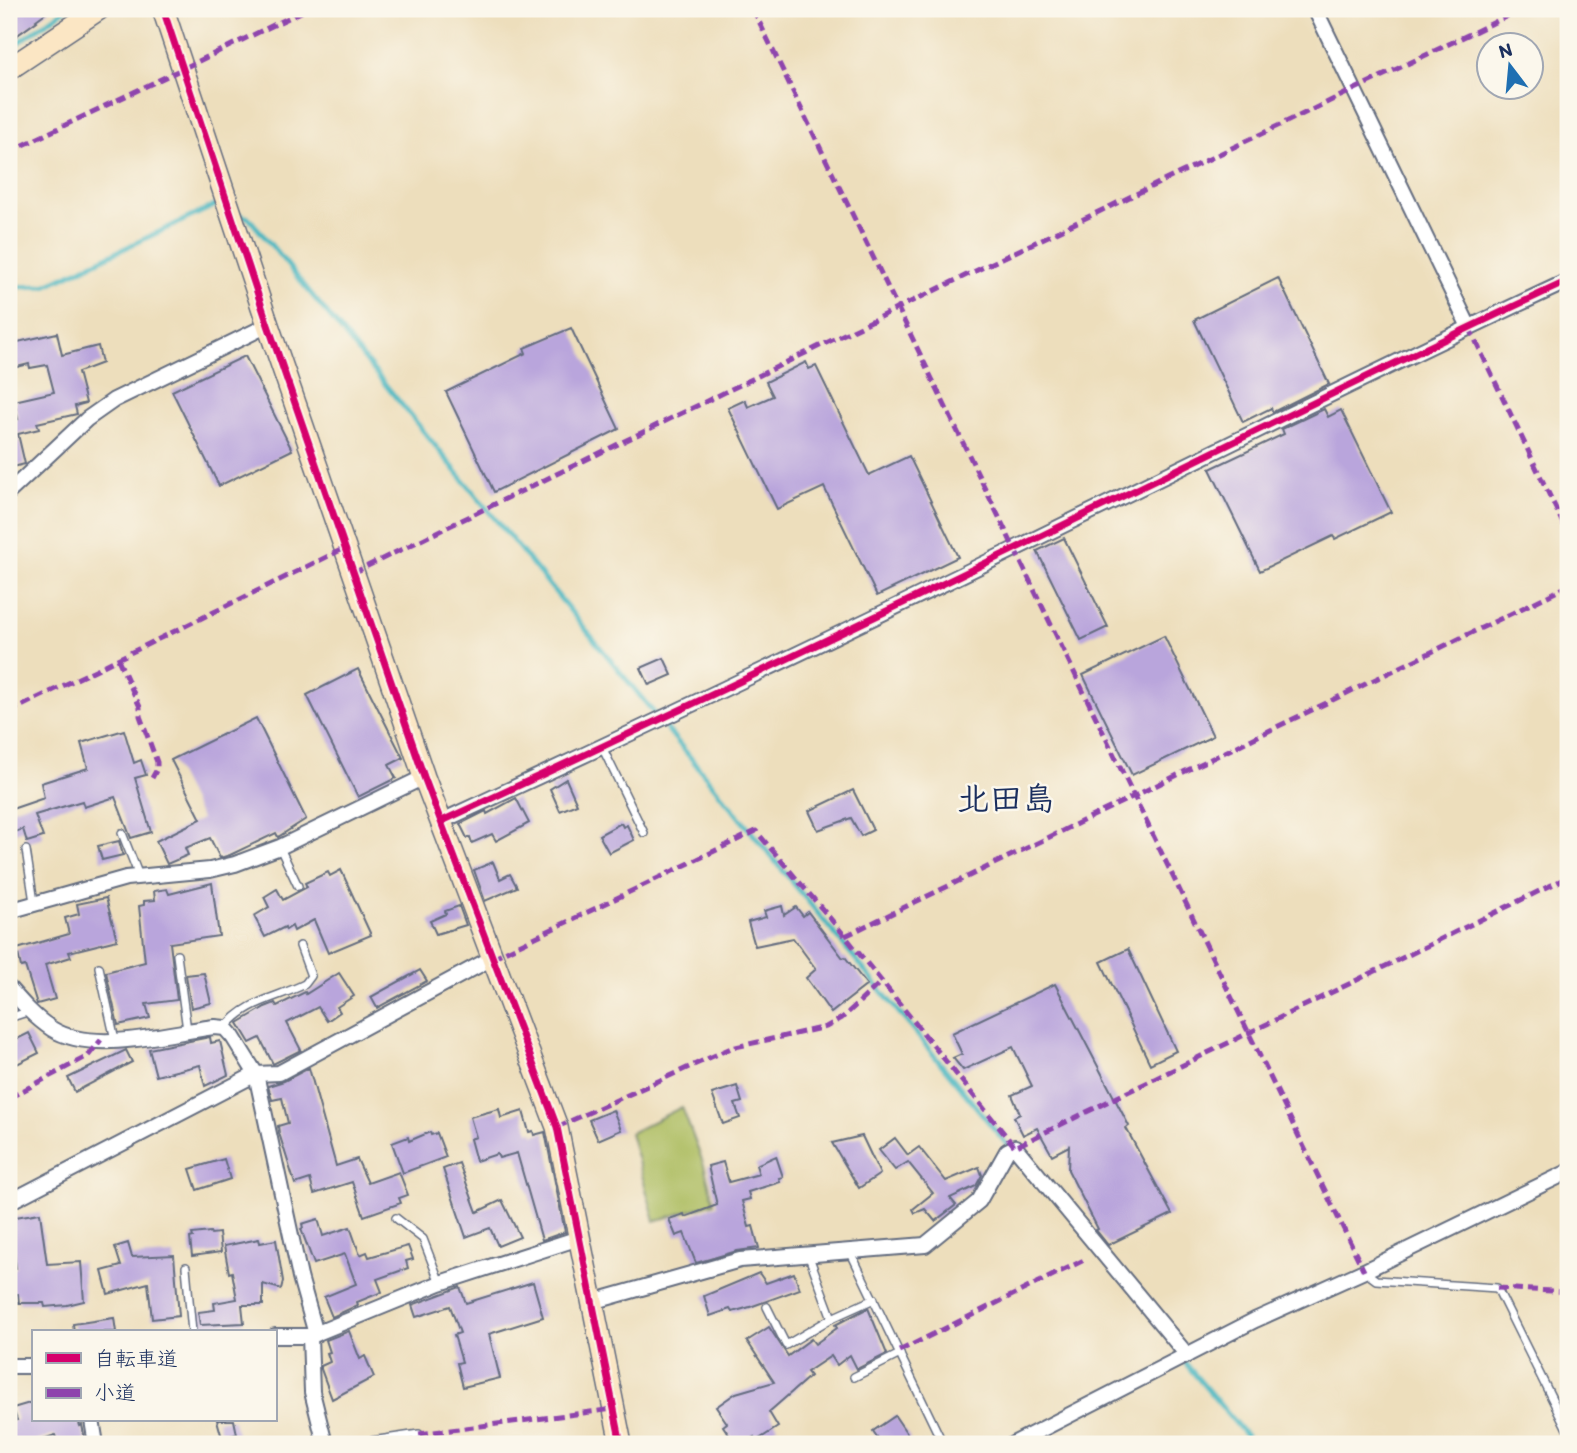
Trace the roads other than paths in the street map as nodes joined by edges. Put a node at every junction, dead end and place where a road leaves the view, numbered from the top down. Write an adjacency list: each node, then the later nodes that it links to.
1 (99, 9): 4 (street)
2 (163, 9): 6 (street)
3 (1315, 9): 7 (street)
4 (9, 69)
5 (1568, 281): 7 (street)
6 (268, 325): 8 (street); 10 (street)
7 (1469, 327): 9 (street)
8 (9, 492)
9 (602, 747): 11 (street); 13 (lane)
10 (424, 777): 11 (street); 14 (street)
11 (442, 821): 22 (street)
12 (122, 832): 16 (lane)
13 (644, 833)
14 (279, 847): 16 (street); 17 (lane)
15 (26, 850): 18 (lane)
16 (139, 877): 18 (street)
17 (298, 886)
18 (34, 902): 19 (street)
19 (9, 911)
20 (300, 946): 27 (lane)
21 (177, 955): 28 (lane)
22 (492, 958): 30 (street); 34 (street)
23 (99, 967): 29 (lane)
24 (9, 988): 25 (street)
25 (30, 1011): 26 (lane); 29 (street)
26 (9, 1018)
27 (225, 1028): 28 (street); 30 (street)
28 (187, 1030): 29 (street)
29 (116, 1040)
30 (256, 1074): 32 (street); 45 (street)
31 (1568, 1172): 38 (street)
32 (9, 1202)
33 (396, 1219): 39 (lane)
34 (579, 1238): 39 (street); 41 (street)
35 (849, 1250): 36 (street); 40 (lane); 48 (street)
36 (808, 1254): 41 (street); 43 (lane)
37 (186, 1268): 44 (lane)
38 (1364, 1271): 48 (street); 53 (lane)
39 (440, 1283): 45 (street)
40 (874, 1299): 43 (lane); 47 (lane)
41 (592, 1302): 58 (street)
42 (767, 1307): 43 (lane)
43 (832, 1318)
44 (192, 1330)
45 (313, 1335): 46 (street); 56 (street)
46 (276, 1336)
47 (900, 1354): 51 (lane); 59 (lane)
48 (1187, 1355): 60 (street)
49 (9, 1366): 50 (street)
50 (32, 1366)
51 (854, 1377)
52 (92, 1422): 55 (street)
53 (1568, 1431)
54 (419, 1434): 57 (lane)
55 (96, 1444)
56 (325, 1444)
57 (351, 1444)
58 (621, 1444)
59 (943, 1444)
60 (1013, 1444)

